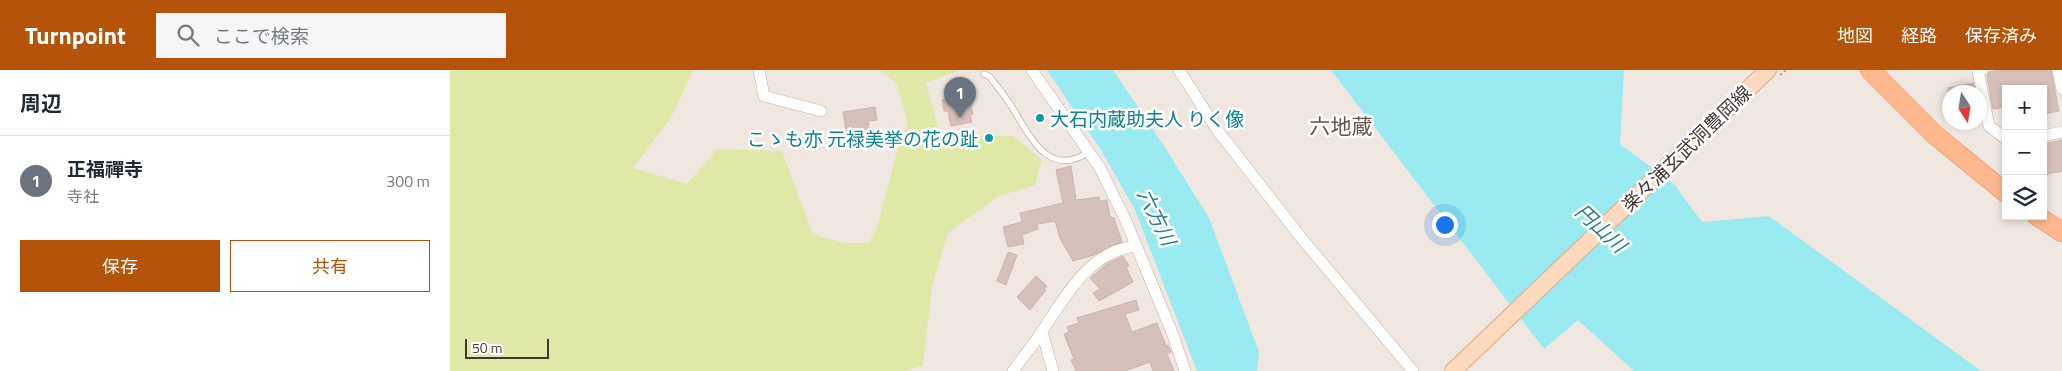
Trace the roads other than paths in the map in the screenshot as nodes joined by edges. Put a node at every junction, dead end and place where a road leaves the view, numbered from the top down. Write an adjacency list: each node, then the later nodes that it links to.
1 (759, 70): 10 (street)
2 (1032, 70): 14 (street)
3 (1179, 70): 23 (street)
4 (1768, 70): 24 (main road, 楽々浦玄武洞豊岡線)
5 (1870, 70): 15 (main road)
6 (1982, 70): 13 (street)
7 (2058, 70): 9 (street)
8 (984, 74): 14 (lane)
9 (2062, 89)
10 (821, 111)
11 (2062, 132): 12 (street)
12 (2047, 135)
13 (2002, 136)
14 (1089, 152): 18 (street)
15 (2002, 190)
16 (2043, 220): 17 (main road)
17 (2062, 232)
18 (1135, 246): 19 (street); 22 (street)
19 (1042, 332): 20 (street); 21 (street)
20 (1013, 371)
21 (1053, 371)
22 (1185, 371)
23 (1413, 371)
24 (1453, 371)

